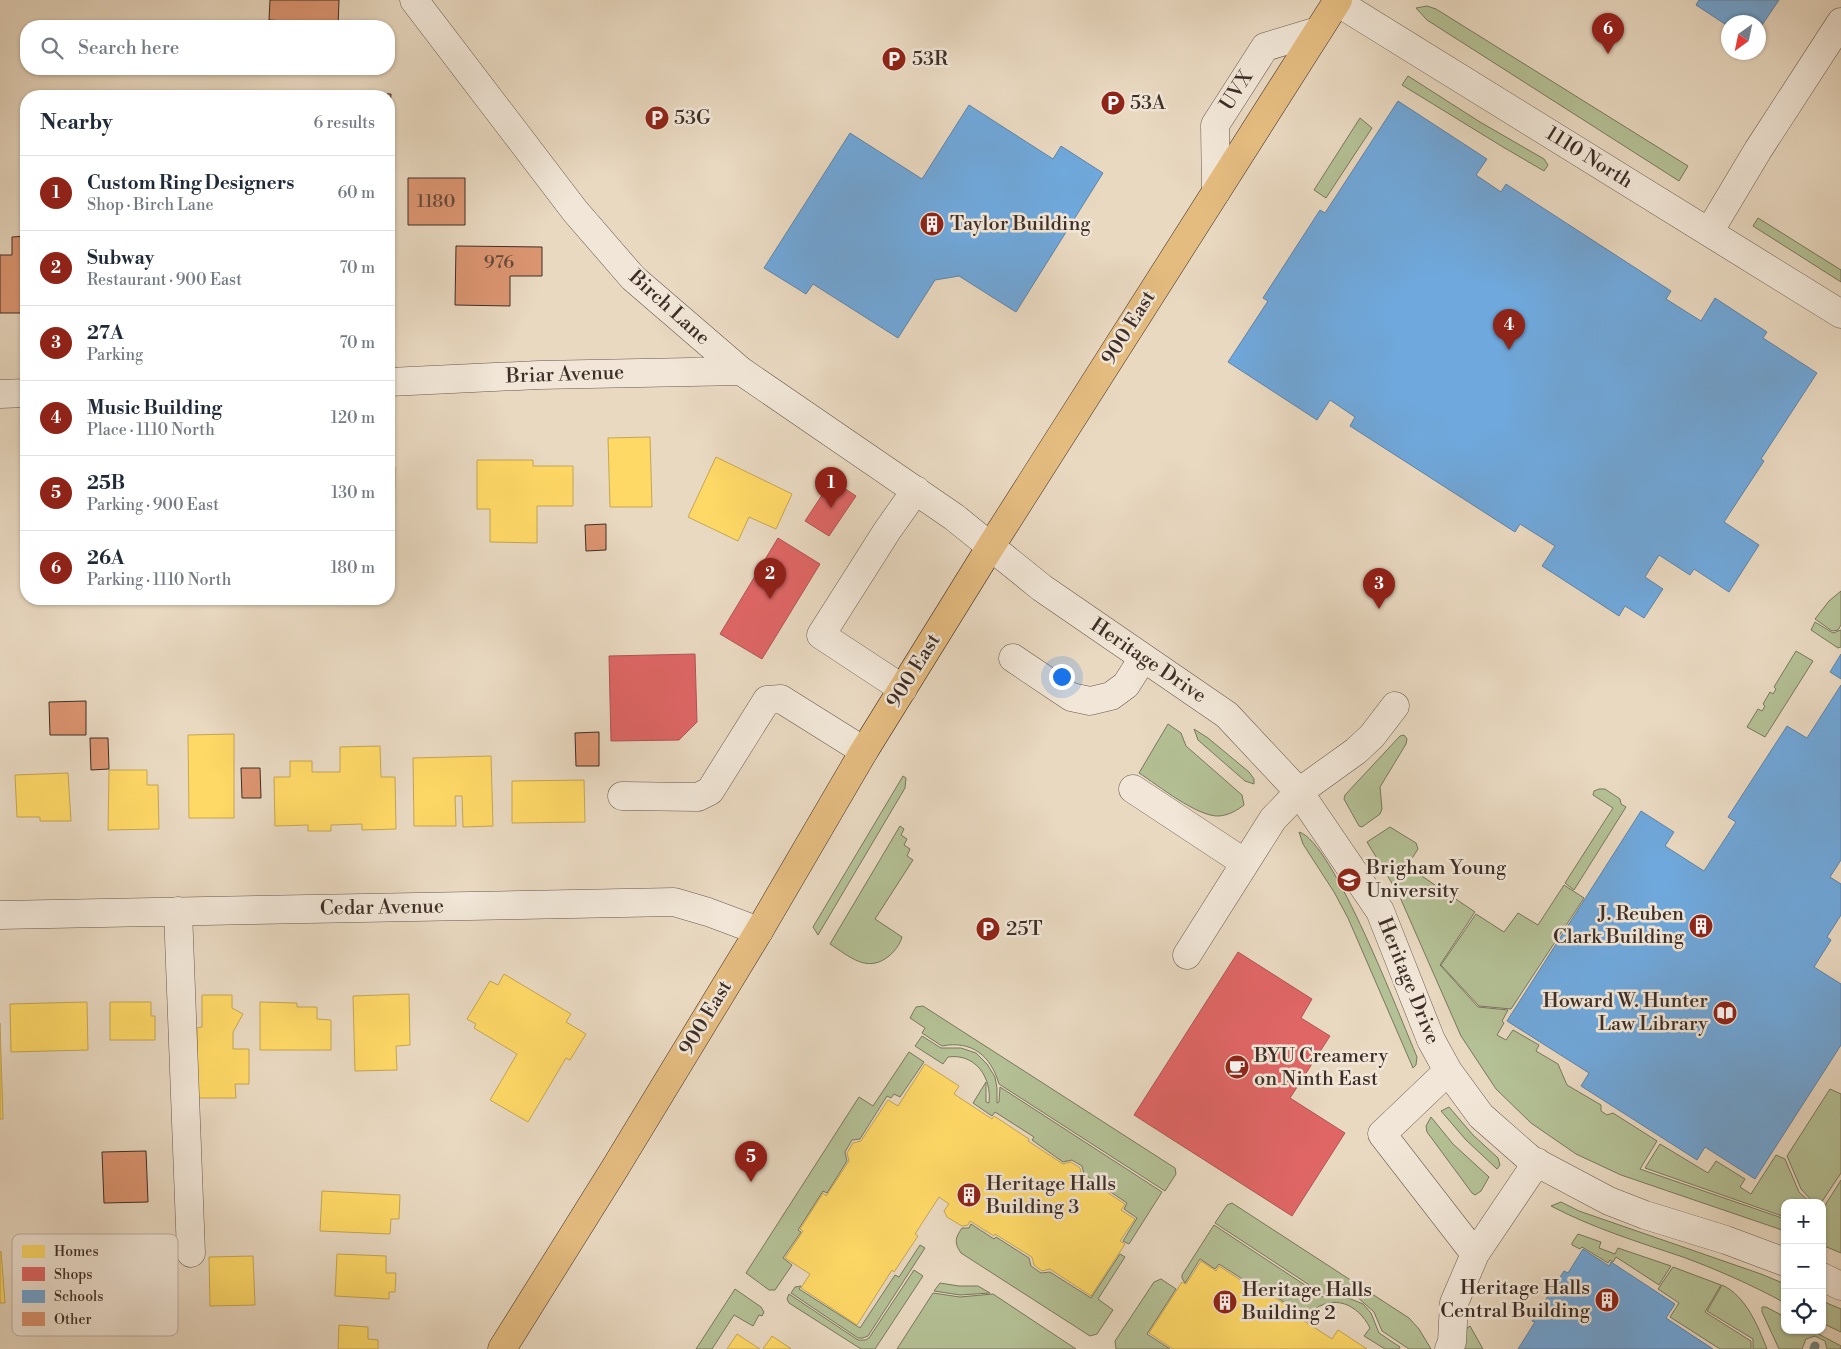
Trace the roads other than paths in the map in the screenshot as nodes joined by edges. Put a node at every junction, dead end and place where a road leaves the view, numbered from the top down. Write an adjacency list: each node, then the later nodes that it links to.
1 (414, 0): 8 (street, Birch Lane)
2 (1337, 1): 4 (main road, 900 East); 6 (street, 1110 North)
3 (1841, 22): 6 (street)
4 (1318, 31): 5 (main road, 900 East); 5 (street, UVX)
5 (1216, 192): 13 (main road, 900 East)
6 (1709, 232): 7 (street, 1110 North)
7 (1841, 314)
8 (741, 371): 9 (street, Briar Avenue); 12 (street, Birch Lane)
9 (395, 382)
10 (20, 392): 11 (street)
11 (0, 394)
12 (916, 490): 13 (street, Birch Lane); 16 (street)
13 (991, 546): 15 (street, Heritage Drive); 16 (main road, 900 East)
14 (1013, 658): 15 (street)
15 (1143, 658): 20 (street, Heritage Drive)
16 (903, 689): 18 (main road, 900 East)
17 (1395, 706): 20 (street)
18 (864, 751): 21 (street); 25 (main road, 900 East)
19 (1133, 789): 22 (street)
20 (1299, 792): 22 (street); 27 (street, Heritage Drive)
21 (622, 796)
22 (1245, 864): 26 (street)
23 (178, 911): 24 (street, Cedar Avenue); 25 (street, Cedar Avenue); 29 (street)
24 (0, 915)
25 (759, 931): 34 (main road, 900 East)
26 (1187, 954)
27 (1448, 1071): 28 (street, Heritage Drive); 30 (street)
28 (1537, 1162): 30 (street); 31 (street, Heritage Drive)
29 (191, 1253)
30 (1475, 1254): 35 (street)
31 (1781, 1261)
32 (1826, 1279): 33 (street)
33 (1841, 1286)
34 (502, 1349)
35 (1449, 1349)

